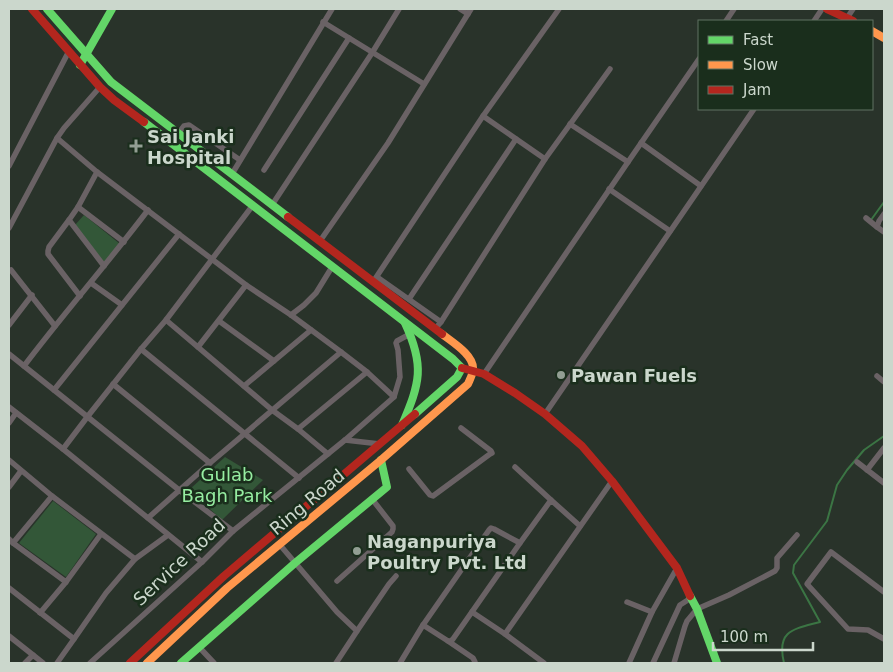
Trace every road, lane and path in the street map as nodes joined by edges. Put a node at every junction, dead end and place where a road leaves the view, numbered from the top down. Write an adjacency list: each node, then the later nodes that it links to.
1 (32, 9): 18 (main road)
2 (47, 9): 20 (main road)
3 (112, 9): 20 (main road)
4 (332, 9): 16 (street)
5 (399, 9): 19 (street)
6 (460, 9): 12 (street)
7 (559, 9): 27 (street)
8 (734, 9): 13 (street)
9 (822, 9): 14 (street)
10 (827, 9): 15 (main road)
11 (852, 9): 15 (street)
12 (469, 11): 24 (street)
13 (727, 20)
14 (815, 20)
15 (850, 20)
16 (324, 22): 17 (street); 34 (street)
17 (349, 38): 19 (street); 37 (street)
18 (69, 51): 22 (main road); 36 (street)
19 (372, 53): 24 (street); 43 (street)
20 (87, 54): 22 (main road); 29 (main road)
21 (698, 60): 32 (street)
22 (80, 65): 25 (main road)
23 (610, 69): 28 (street)
24 (424, 84): 52 (street)
25 (100, 87): 30 (street); 42 (main road)
26 (753, 110): 40 (street)
27 (483, 116): 31 (street); 58 (street)
28 (570, 124): 33 (street); 35 (street)
29 (178, 134): 34 (street); 39 (main road)
30 (57, 138): 38 (street); 48 (street)
31 (516, 140): 33 (street); 63 (street)
32 (641, 143): 35 (street); 40 (street)
33 (545, 159): 68 (street)
34 (240, 160): 39 (street)
35 (628, 162): 41 (street)
36 (9, 166)
37 (264, 170)
38 (96, 172): 44 (street); 45 (street)
39 (232, 174): 43 (main road)
40 (701, 186): 49 (street)
41 (610, 189): 49 (street); 84 (street)
42 (253, 205): 54 (street); 56 (main road)
43 (272, 205): 52 (main road)
44 (78, 208): 47 (street); 53 (street)
45 (148, 210): 51 (street); 53 (street)
46 (884, 214): 50 (street)
47 (69, 220): 55 (street); 62 (street)
48 (9, 228)
49 (670, 231): 94 (street)
50 (884, 232)
51 (179, 234): 54 (street); 64 (street)
52 (320, 241): 58 (main road)
53 (124, 242): 55 (street)
54 (213, 259): 60 (street); 66 (street)
55 (104, 266): 59 (street)
56 (332, 266): 65 (street); 69 (main road)
57 (12, 270): 61 (street)
58 (375, 280): 63 (street); 72 (main road)
59 (90, 283): 62 (street); 64 (street)
60 (246, 285): 65 (street); 67 (street)
61 (32, 295): 70 (street); 71 (street)
62 (80, 296): 71 (street)
63 (408, 299): 68 (street)
64 (122, 305): 89 (street)
65 (291, 315): 73 (street)
66 (166, 320): 75 (street); 76 (street)
67 (219, 321): 75 (street); 79 (street)
68 (441, 322): 72 (street)
69 (405, 323): 74 (main road); 81 (main road)
70 (9, 325)
71 (54, 326): 80 (street)
72 (435, 329): 82 (main road)
73 (311, 330): 77 (street); 79 (street)
74 (410, 334): 90 (street); 97 (main road)
75 (198, 347): 88 (street)
76 (141, 349): 87 (street); 100 (street)
77 (341, 352): 83 (street); 92 (street)
78 (9, 354): 80 (street)
79 (274, 361): 88 (street)
80 (24, 366): 89 (street)
81 (462, 368): 82 (main road); 97 (main road, Ring Road)
82 (474, 371): 84 (main road); 107 (main road, Ring Road)
83 (367, 372): 90 (street); 99 (street)
84 (484, 374): 94 (main road)
85 (877, 376): 86 (street)
86 (884, 382)
87 (113, 384): 95 (street); 109 (street)
88 (244, 386): 92 (street)
89 (54, 390): 95 (street)
90 (394, 397): 101 (street, Service Road)
91 (9, 407): 93 (street)
92 (272, 410): 99 (street); 100 (street)
93 (16, 413): 96 (street); 104 (street)
94 (545, 414): 115 (main road)
95 (88, 416): 104 (street); 118 (street)
96 (9, 423)
97 (401, 427): 102 (main road, Ring Road)
98 (461, 428): 111 (street)
99 (298, 429): 105 (street)
100 (245, 433): 109 (street); 114 (street)
101 (345, 440): 102 (street); 105 (street, Service Road)
102 (381, 444): 159 (main road, Ring Road)
103 (884, 448): 112 (street)
104 (64, 449): 122 (street)
105 (328, 454): 114 (street, Service Road)
106 (9, 460): 113 (street)
107 (382, 460): 120 (main road); 130 (main road, Ring Road)
108 (858, 462): 112 (street)
109 (210, 463): 118 (street)
110 (515, 467): 121 (street)
111 (410, 469)
112 (867, 470): 116 (street)
113 (21, 471): 117 (street); 119 (street)
114 (299, 478): 124 (street, Service Road)
115 (612, 482): 123 (street); 134 (main road)
116 (884, 483)
117 (9, 487)
118 (179, 490): 122 (street); 124 (street)
119 (52, 496): 125 (street); 128 (street)
120 (372, 499): 133 (main road); 136 (street)
121 (551, 500): 123 (street); 129 (street)
122 (148, 518): 126 (street)
123 (580, 526): 148 (street)
124 (233, 532): 132 (street, Service Road)
125 (101, 534): 131 (street); 137 (street)
126 (168, 535): 131 (street); 132 (street)
127 (797, 536): 142 (street)
128 (11, 541): 137 (street)
129 (520, 543): 143 (street); 146 (street)
130 (280, 545): 133 (street); 160 (main road, Ring Road)
131 (136, 560): 150 (street)
132 (202, 562): 158 (street, Service Road)
133 (295, 562): 147 (street); 153 (main road)
134 (677, 568): 140 (main road); 144 (street)
135 (396, 576): 147 (street)
136 (337, 581)
137 (66, 582): 145 (street)
138 (9, 588): 145 (street)
139 (884, 592): 151 (street)
140 (691, 598): 142 (main road); 168 (street)
141 (627, 602): 144 (street)
142 (697, 609): 169 (street); 170 (main road)
143 (472, 612): 148 (street); 152 (street)
144 (652, 612): 167 (street)
145 (40, 613): 150 (street)
146 (423, 625): 152 (street); 164 (street)
147 (357, 631): 163 (street)
148 (505, 634): 166 (street)
149 (9, 636): 154 (street)
150 (74, 639): 157 (street)
151 (884, 639)
152 (448, 641): 165 (street)
153 (199, 647): 161 (main road); 162 (street)
154 (33, 656): 155 (street); 156 (street)
155 (25, 663)
156 (43, 663)
157 (57, 663)
158 (90, 663)
159 (130, 663)
160 (147, 663)
161 (182, 663)
162 (214, 663)
163 (336, 663)
164 (400, 663)
165 (475, 663)
166 (544, 663)
167 (629, 663)
168 (653, 663)
169 (674, 663)
170 (717, 663)

